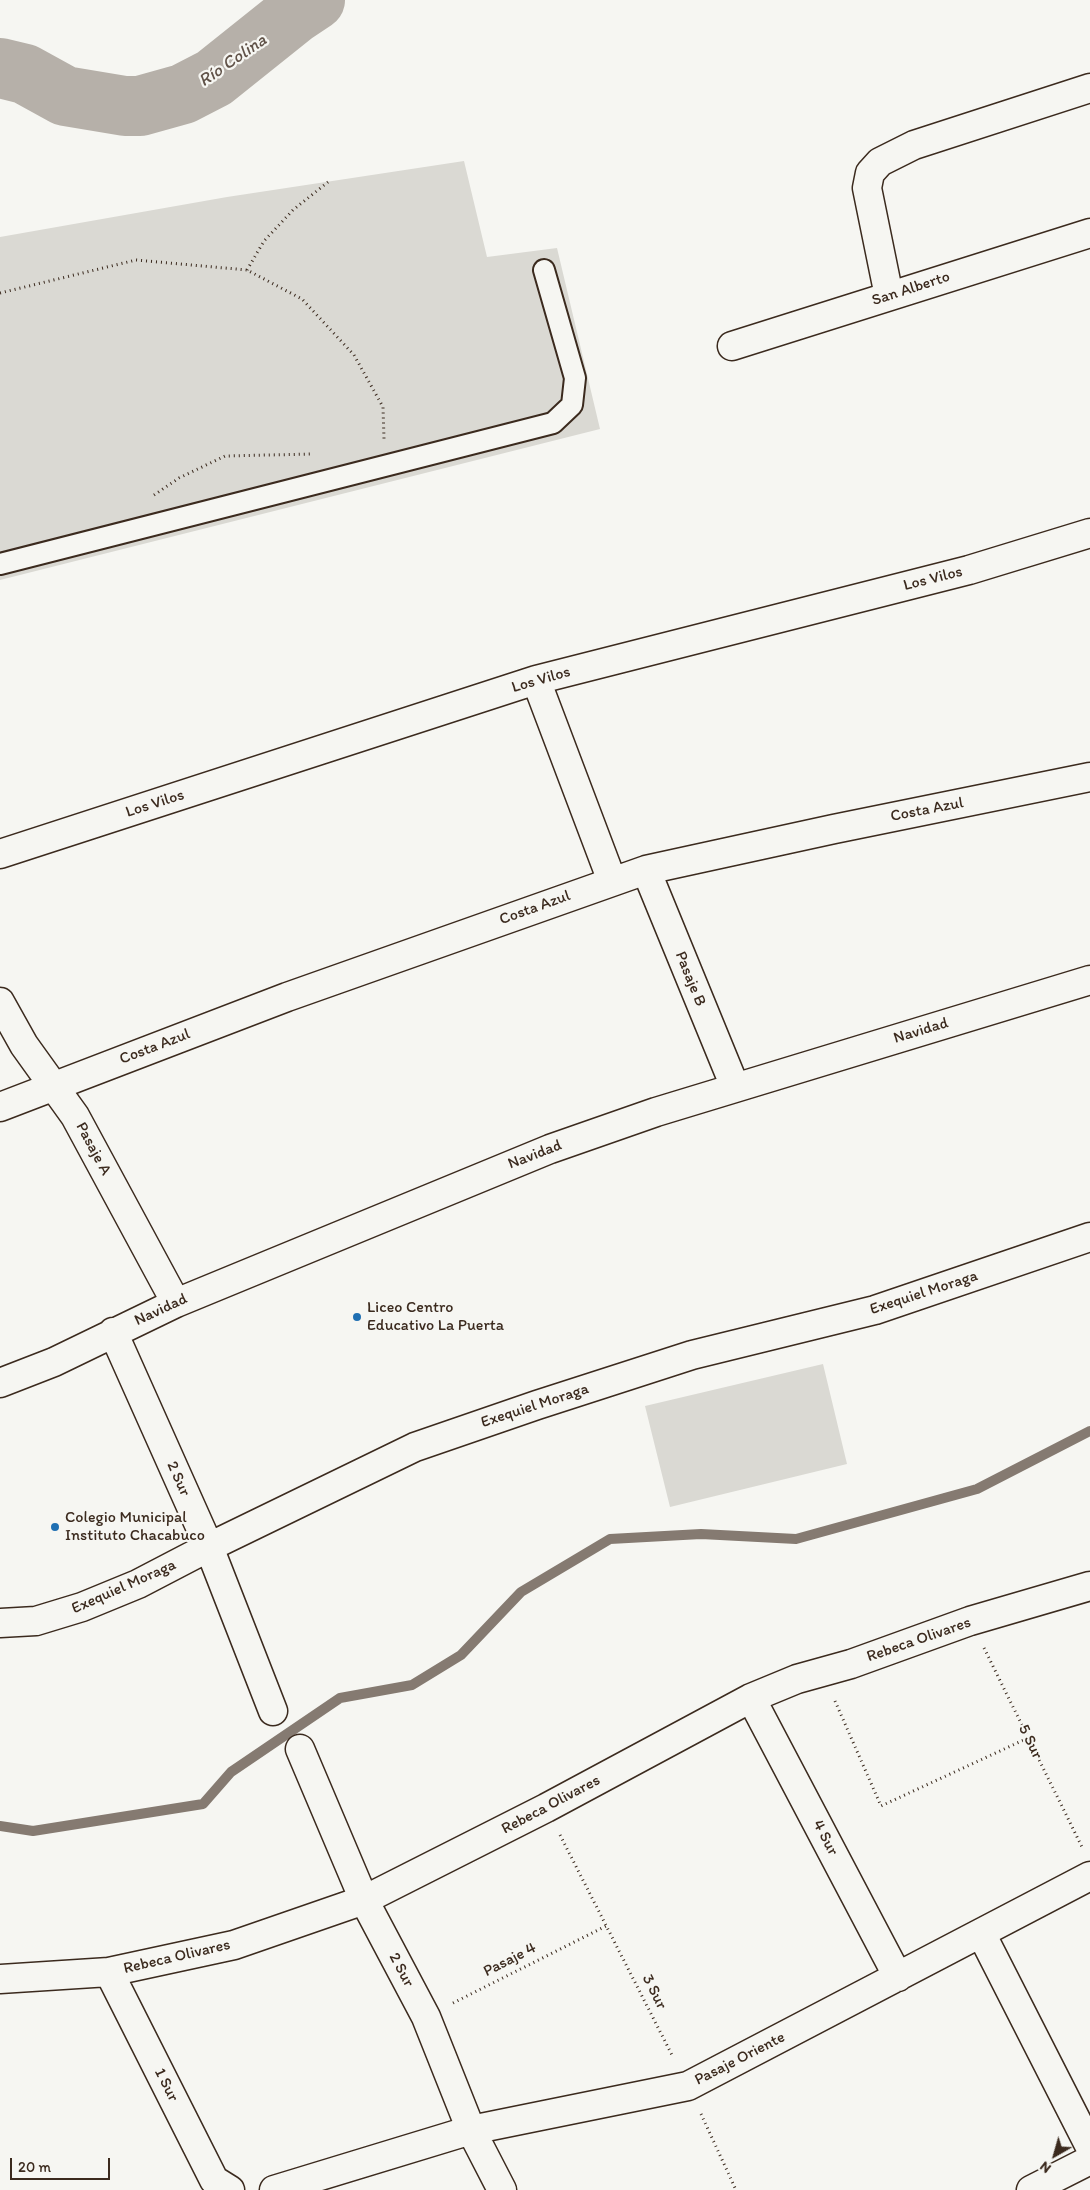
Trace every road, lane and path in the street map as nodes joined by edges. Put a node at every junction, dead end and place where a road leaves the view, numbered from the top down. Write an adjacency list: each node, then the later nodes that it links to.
1 (1090, 88): 7 (street)
2 (328, 182): 4 (path)
3 (1090, 232): 7 (street, San Alberto)
4 (248, 270): 6 (path); 9 (path)
5 (544, 270): 13 (lane)
6 (0, 293)
7 (889, 296): 8 (street, San Alberto)
8 (732, 346)
9 (384, 443)
10 (320, 454): 11 (path)
11 (146, 500)
12 (1090, 533): 14 (street, Los Vilos)
13 (0, 564)
14 (536, 680): 16 (street, Los Vilos); 18 (street)
15 (1090, 777): 17 (street, Costa Azul)
16 (0, 854)
17 (646, 870): 18 (street, Costa Azul); 22 (street, Pasaje B)
18 (612, 881): 21 (street, Costa Azul)
19 (1090, 980): 22 (street, Navidad)
20 (0, 1002): 21 (street, Pasaje A)
21 (52, 1085): 23 (street, Costa Azul); 25 (street, Pasaje A)
22 (735, 1087): 25 (street, Navidad)
23 (0, 1107)
24 (1090, 1237): 28 (street, Exequiel Moraga)
25 (176, 1303): 26 (street, Navidad)
26 (113, 1332): 27 (street, Navidad); 28 (street, 2 Sur)
27 (0, 1383)
28 (209, 1547): 31 (street, Exequiel Moraga); 34 (street, 2 Sur)
29 (1090, 1586): 30 (street, Rebeca Olivares)
30 (970, 1621): 32 (street, Rebeca Olivares); 35 (path, 5 Sur)
31 (0, 1623)
32 (822, 1672): 33 (street, Rebeca Olivares); 35 (path)
33 (751, 1698): 37 (street, Rebeca Olivares); 43 (street, 4 Sur)
34 (273, 1711)
35 (1028, 1738): 38 (path, 5 Sur)
36 (300, 1750): 39 (street, 2 Sur)
37 (546, 1808): 39 (street, Rebeca Olivares); 40 (path, 3 Sur)
38 (1088, 1866): 41 (street, Pasaje Oriente)
39 (364, 1900): 42 (street, Rebeca Olivares); 45 (street, 2 Sur)
40 (606, 1926): 45 (path, Pasaje 4); 46 (path, 3 Sur)
41 (981, 1933): 43 (street, Pasaje Oriente); 48 (street)
42 (109, 1972): 44 (street, Rebeca Olivares); 50 (street, 1 Sur)
43 (898, 1977): 46 (street, Pasaje Oriente)
44 (0, 1980)
45 (426, 2016): 47 (street, 2 Sur)
46 (688, 2086): 47 (street, Pasaje Oriente); 53 (path, 3 Sur)
47 (471, 2130): 51 (street, Pasaje Oriente); 52 (street, 2 Sur)
48 (1090, 2147)
49 (1090, 2160): 54 (street)
50 (230, 2190)
51 (274, 2190)
52 (502, 2190)
53 (736, 2190)
54 (1031, 2190)

